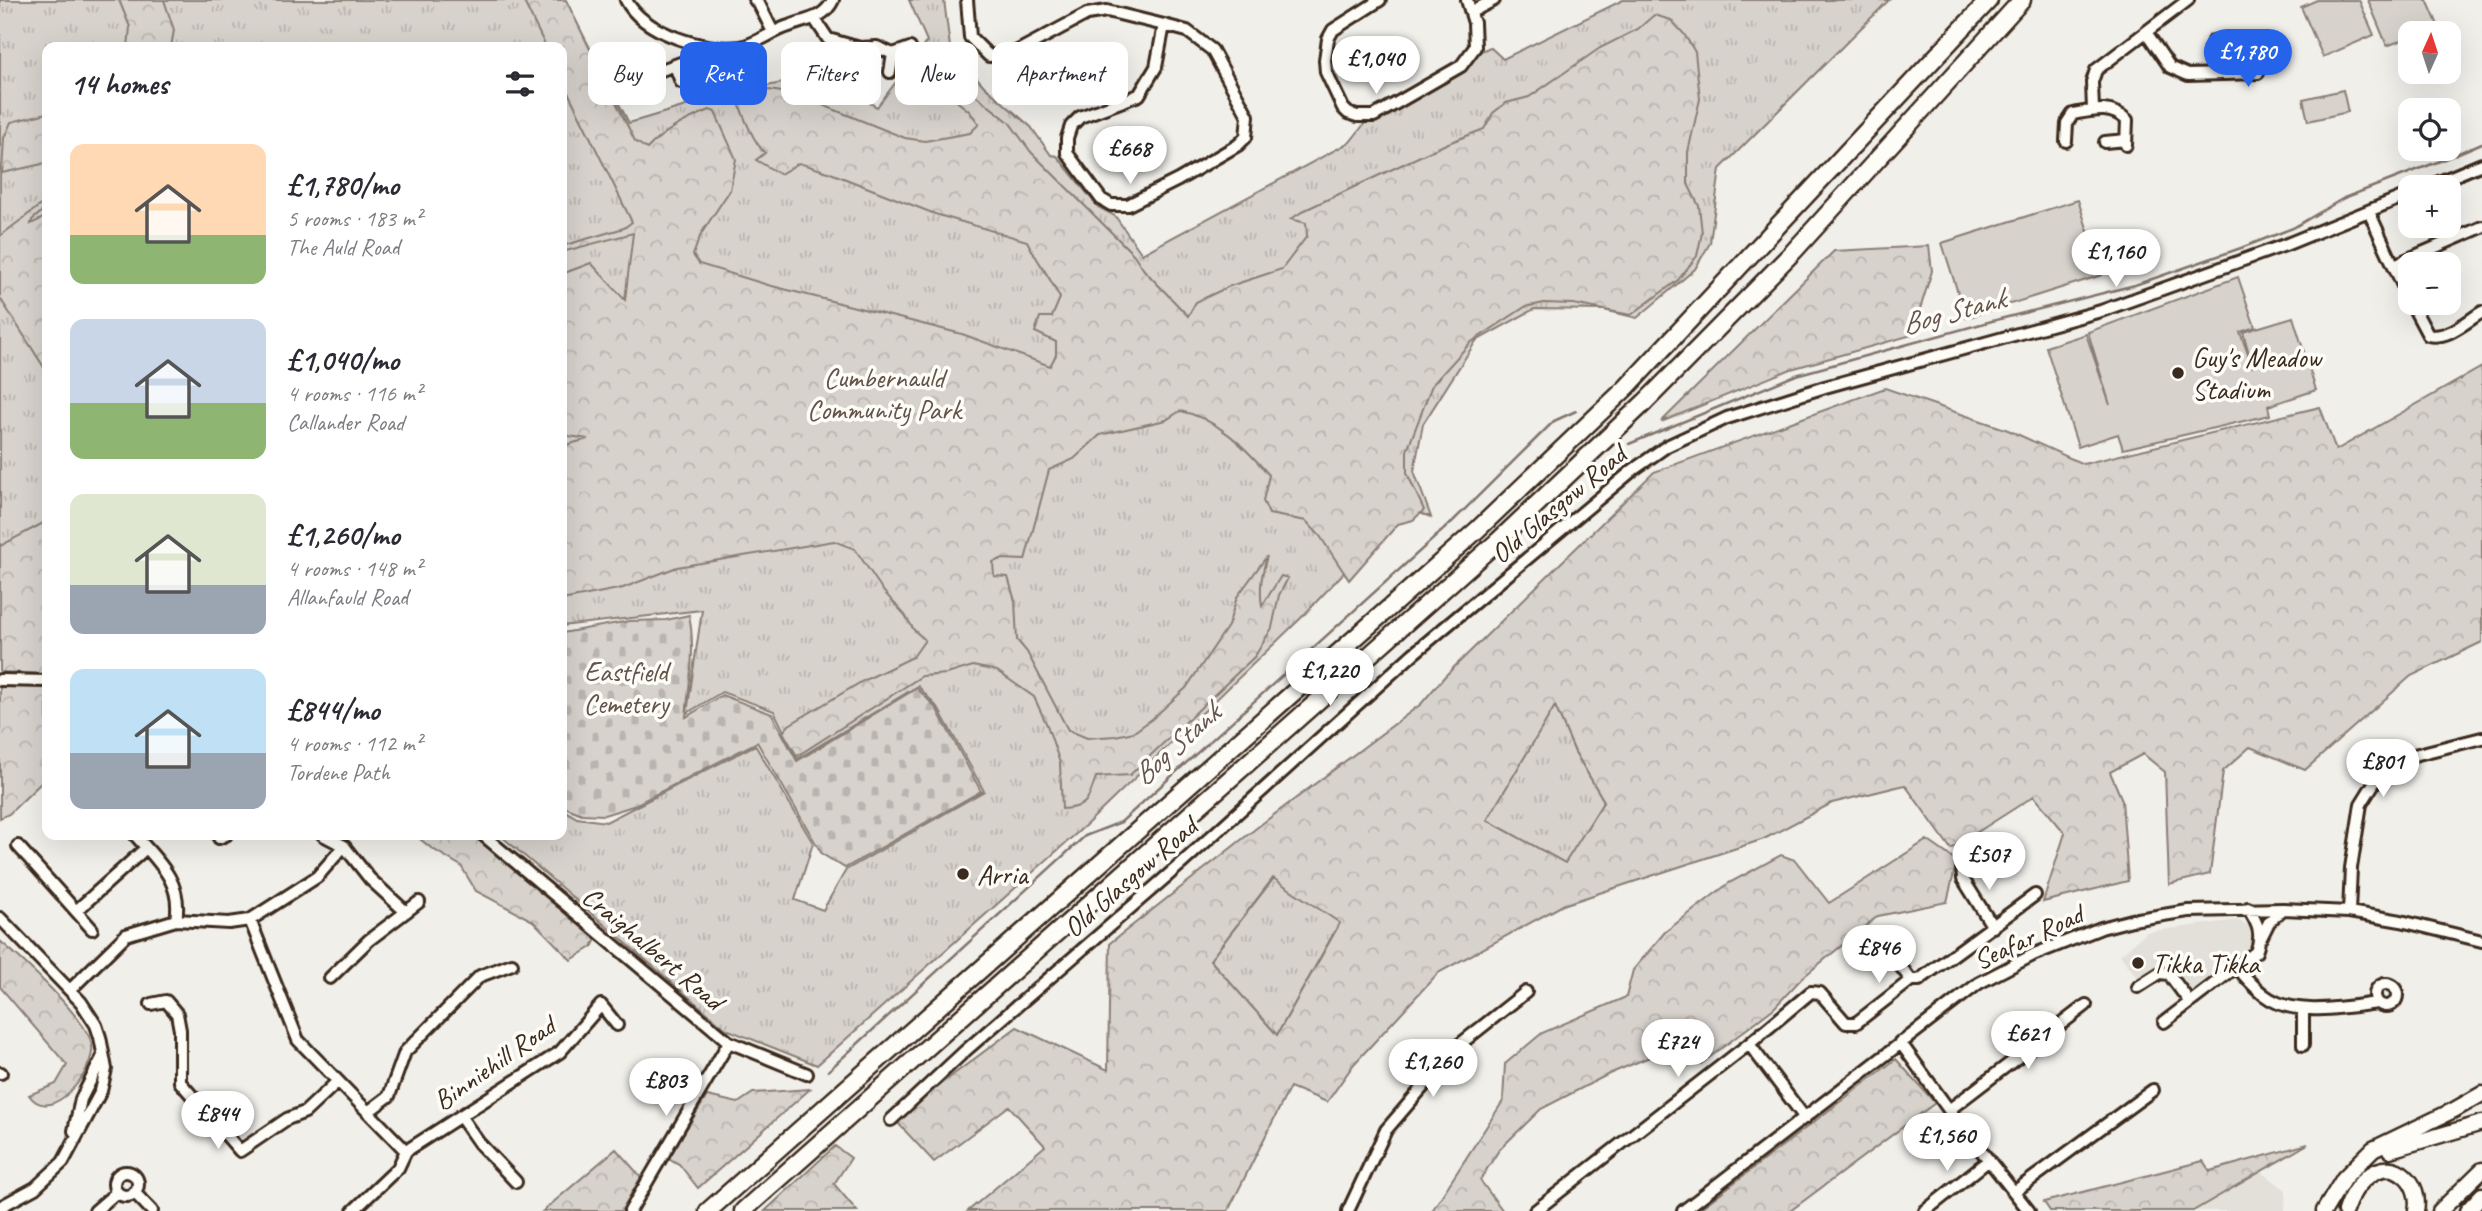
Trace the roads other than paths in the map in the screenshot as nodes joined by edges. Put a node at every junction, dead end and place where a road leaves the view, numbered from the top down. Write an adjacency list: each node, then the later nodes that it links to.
1 (626, 0): 17 (street)
2 (755, 0): 14 (street)
3 (833, 0): 12 (street)
4 (967, 0): 13 (street)
5 (1380, 0): 11 (street)
6 (1467, 0): 11 (street)
7 (1494, 0): 11 (street)
8 (1989, 0): 107 (highway)
9 (2022, 0): 108 (highway)
10 (2188, 0): 15 (street)
11 (1471, 12)
12 (814, 18): 14 (street); 19 (street)
13 (1164, 25): 13 (street)
14 (773, 32): 18 (street)
15 (2146, 32): 16 (street); 25 (street)
16 (2213, 41)
17 (689, 42)
18 (750, 42)
19 (893, 54): 23 (street)
20 (680, 64): 21 (street)
21 (675, 66): 22 (street); 24 (street)
22 (666, 69)
23 (890, 72)
24 (680, 79)
25 (2093, 110): 26 (street); 27 (street)
26 (2066, 141)
27 (2105, 142)
28 (2482, 164): 29 (street)
29 (2456, 175)
30 (2398, 199): 31 (street, Old Glasgow Road)
31 (2369, 212): 33 (street); 90 (street, Old Glasgow Road)
32 (2482, 227): 33 (street)
33 (2394, 265): 34 (street)
34 (2398, 274)
35 (2482, 312): 36 (street)
36 (2417, 315)
37 (0, 680): 38 (street)
38 (42, 681)
39 (2482, 738): 53 (street)
40 (139, 840): 45 (street)
41 (333, 840): 44 (street)
42 (489, 840): 78 (street, Craighalbert Road)
43 (18, 846): 51 (street)
44 (344, 846): 52 (street); 56 (street)
45 (146, 848): 51 (street); 55 (street)
46 (1962, 864): 57 (street)
47 (2035, 895): 57 (street)
48 (419, 902): 52 (street)
49 (2248, 908): 50 (street, Seafar Road); 61 (street); 79 (street, Seafar Road)
50 (2283, 909): 53 (street, Seafar Road); 61 (street)
51 (76, 911): 58 (street)
52 (406, 912): 66 (street)
53 (2349, 912): 59 (street, Seafar Road)
54 (0, 918): 69 (street)
55 (176, 920): 56 (street); 69 (street)
56 (250, 920): 83 (street)
57 (1993, 927): 67 (street)
58 (92, 929)
59 (2462, 937): 62 (street, Seafar Road); 63 (street, Seafar Road)
60 (1879, 938): 67 (street)
61 (2261, 939): 65 (street)
62 (2482, 942)
63 (2482, 947)
64 (512, 964): 87 (street)
65 (2237, 967): 71 (street); 75 (street)
66 (330, 978)
67 (1911, 980): 80 (street)
68 (2138, 987): 71 (street)
69 (70, 990): 102 (street)
70 (1525, 992): 109 (street)
71 (2189, 1001): 76 (street)
72 (2378, 1003): 75 (street)
73 (151, 1004): 83 (street)
74 (2086, 1005): 86 (street)
75 (2303, 1009): 81 (street)
76 (2164, 1022)
77 (617, 1025): 88 (street, Binniehill Road)
78 (729, 1042): 82 (street, Craighalbert Road); 106 (street)
79 (1900, 1042): 86 (street); 89 (street, Seafar Road)
80 (1749, 1044): 89 (street); 110 (street)
81 (2303, 1045)
82 (807, 1074)
83 (337, 1082): 87 (street)
84 (2153, 1090): 100 (street)
85 (2482, 1094): 93 (main road)
86 (1949, 1110): 94 (street)
87 (368, 1112): 92 (street)
88 (460, 1116): 92 (street, Binniehill Road); 97 (street)
89 (1805, 1118): 111 (street, Seafar Road)
90 (891, 1120)
91 (2482, 1123): 93 (main road)
92 (406, 1151): 105 (street, Binniehill Road)
93 (2362, 1159): 96 (main road)
94 (1989, 1160): 100 (street); 112 (street)
95 (2482, 1170): 118 (main road)
96 (2344, 1178): 114 (main road); 115 (main road)
97 (516, 1182)
98 (117, 1192): 99 (street); 99 (street); 103 (street)
99 (134, 1192): 104 (street)
100 (2014, 1192): 113 (street)
101 (2482, 1195): 119 (main road)
102 (0, 1207)
103 (95, 1211)
104 (152, 1211)
105 (353, 1211)
106 (630, 1211)
107 (708, 1211)
108 (743, 1211)
109 (1348, 1211)
110 (1535, 1211)
111 (1683, 1211)
112 (1925, 1211)
113 (2029, 1211)
114 (2324, 1211)
115 (2331, 1211)
116 (2345, 1211): 117 (main road)
117 (2416, 1211)
118 (2440, 1211)
119 (2467, 1211)

